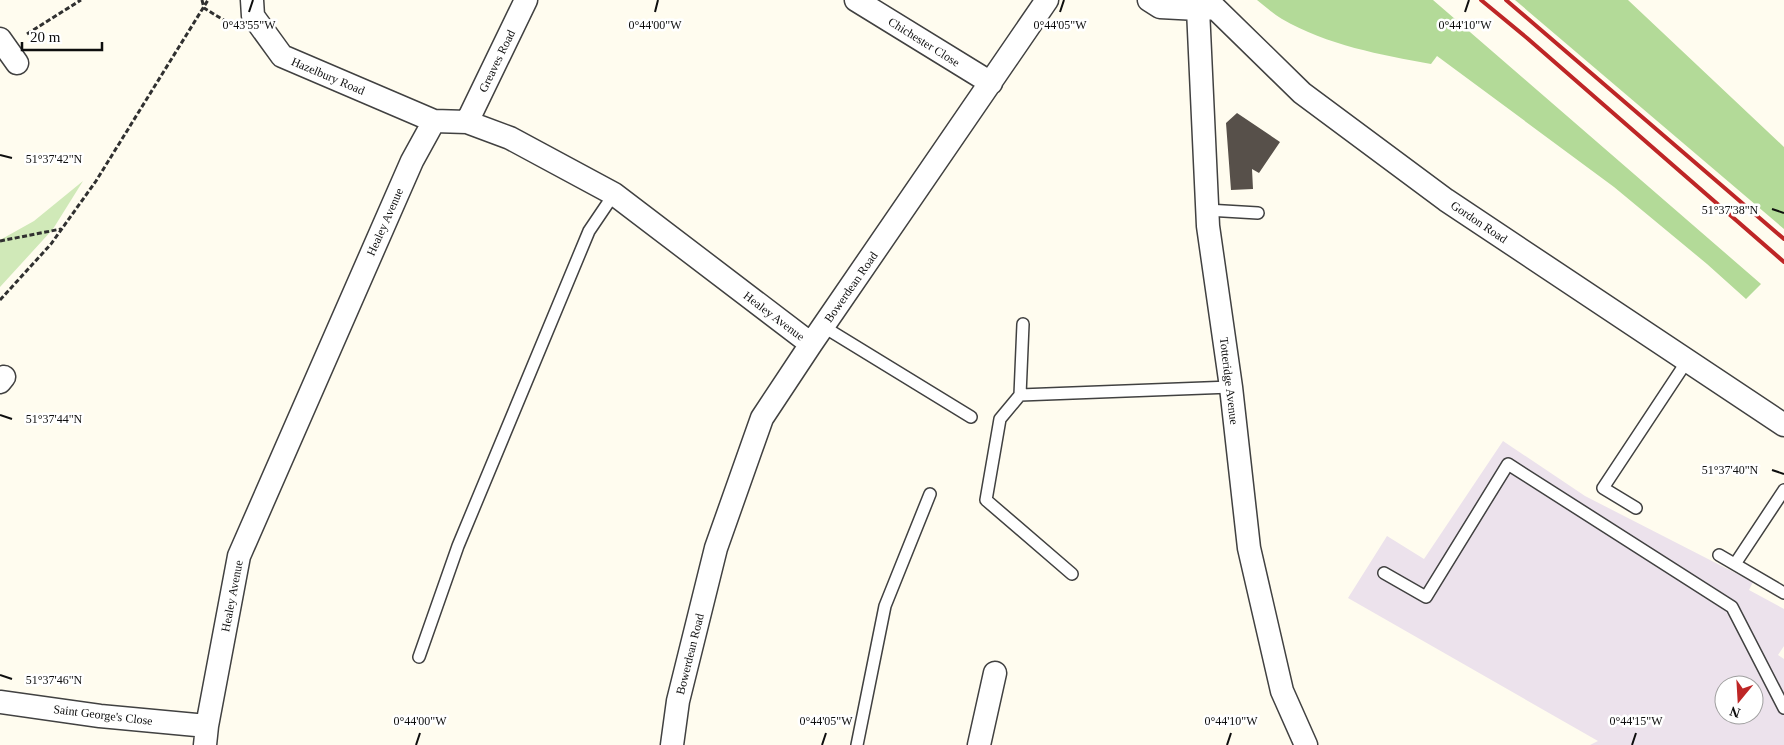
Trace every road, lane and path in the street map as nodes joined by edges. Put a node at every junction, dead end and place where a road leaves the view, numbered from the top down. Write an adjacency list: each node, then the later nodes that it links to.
1 (81, 0): 11 (path)
2 (202, 0): 10 (path)
3 (208, 0): 10 (path)
4 (252, 0): 13 (street, Hazelbury Road)
5 (526, 0): 14 (street, Greaves Road)
6 (856, 0): 12 (street, Chichester Close)
7 (1047, 0): 12 (street, Bowerdean Road)
8 (1150, 0): 9 (street)
9 (1198, 5): 16 (street, Totteridge Avenue); 23 (street, Gordon Road)
10 (204, 8): 18 (path)
11 (7, 50)
12 (991, 83): 22 (street, Bowerdean Road)
13 (434, 121): 14 (street, Healey Avenue); 40 (street, Healey Avenue)
14 (467, 122): 15 (street, Healey Avenue)
15 (614, 194): 22 (street, Healey Avenue); 36 (lane)
16 (1207, 210): 17 (lane); 24 (street, Totteridge Avenue)
17 (1258, 212)
18 (62, 229): 19 (path); 20 (path)
19 (0, 241)
20 (0, 300)
21 (1023, 324): 25 (lane)
22 (817, 336): 26 (lane); 41 (street, Bowerdean Road)
23 (1687, 361): 27 (street, Gordon Road); 30 (lane)
24 (1231, 387): 25 (lane); 44 (street, Totteridge Avenue)
25 (1020, 395): 34 (lane)
26 (971, 417)
27 (1784, 425)
28 (1784, 490): 32 (lane)
29 (930, 494): 42 (lane)
30 (1636, 508)
31 (1719, 554): 32 (lane)
32 (1735, 564): 35 (lane)
33 (1384, 573): 39 (lane)
34 (1072, 574)
35 (1784, 592)
36 (419, 657)
37 (995, 673): 43 (street)
38 (0, 702): 40 (street, Saint George's Close)
39 (1784, 708)
40 (206, 736)
41 (672, 745)
42 (857, 745)
43 (979, 745)
44 (1306, 745)

